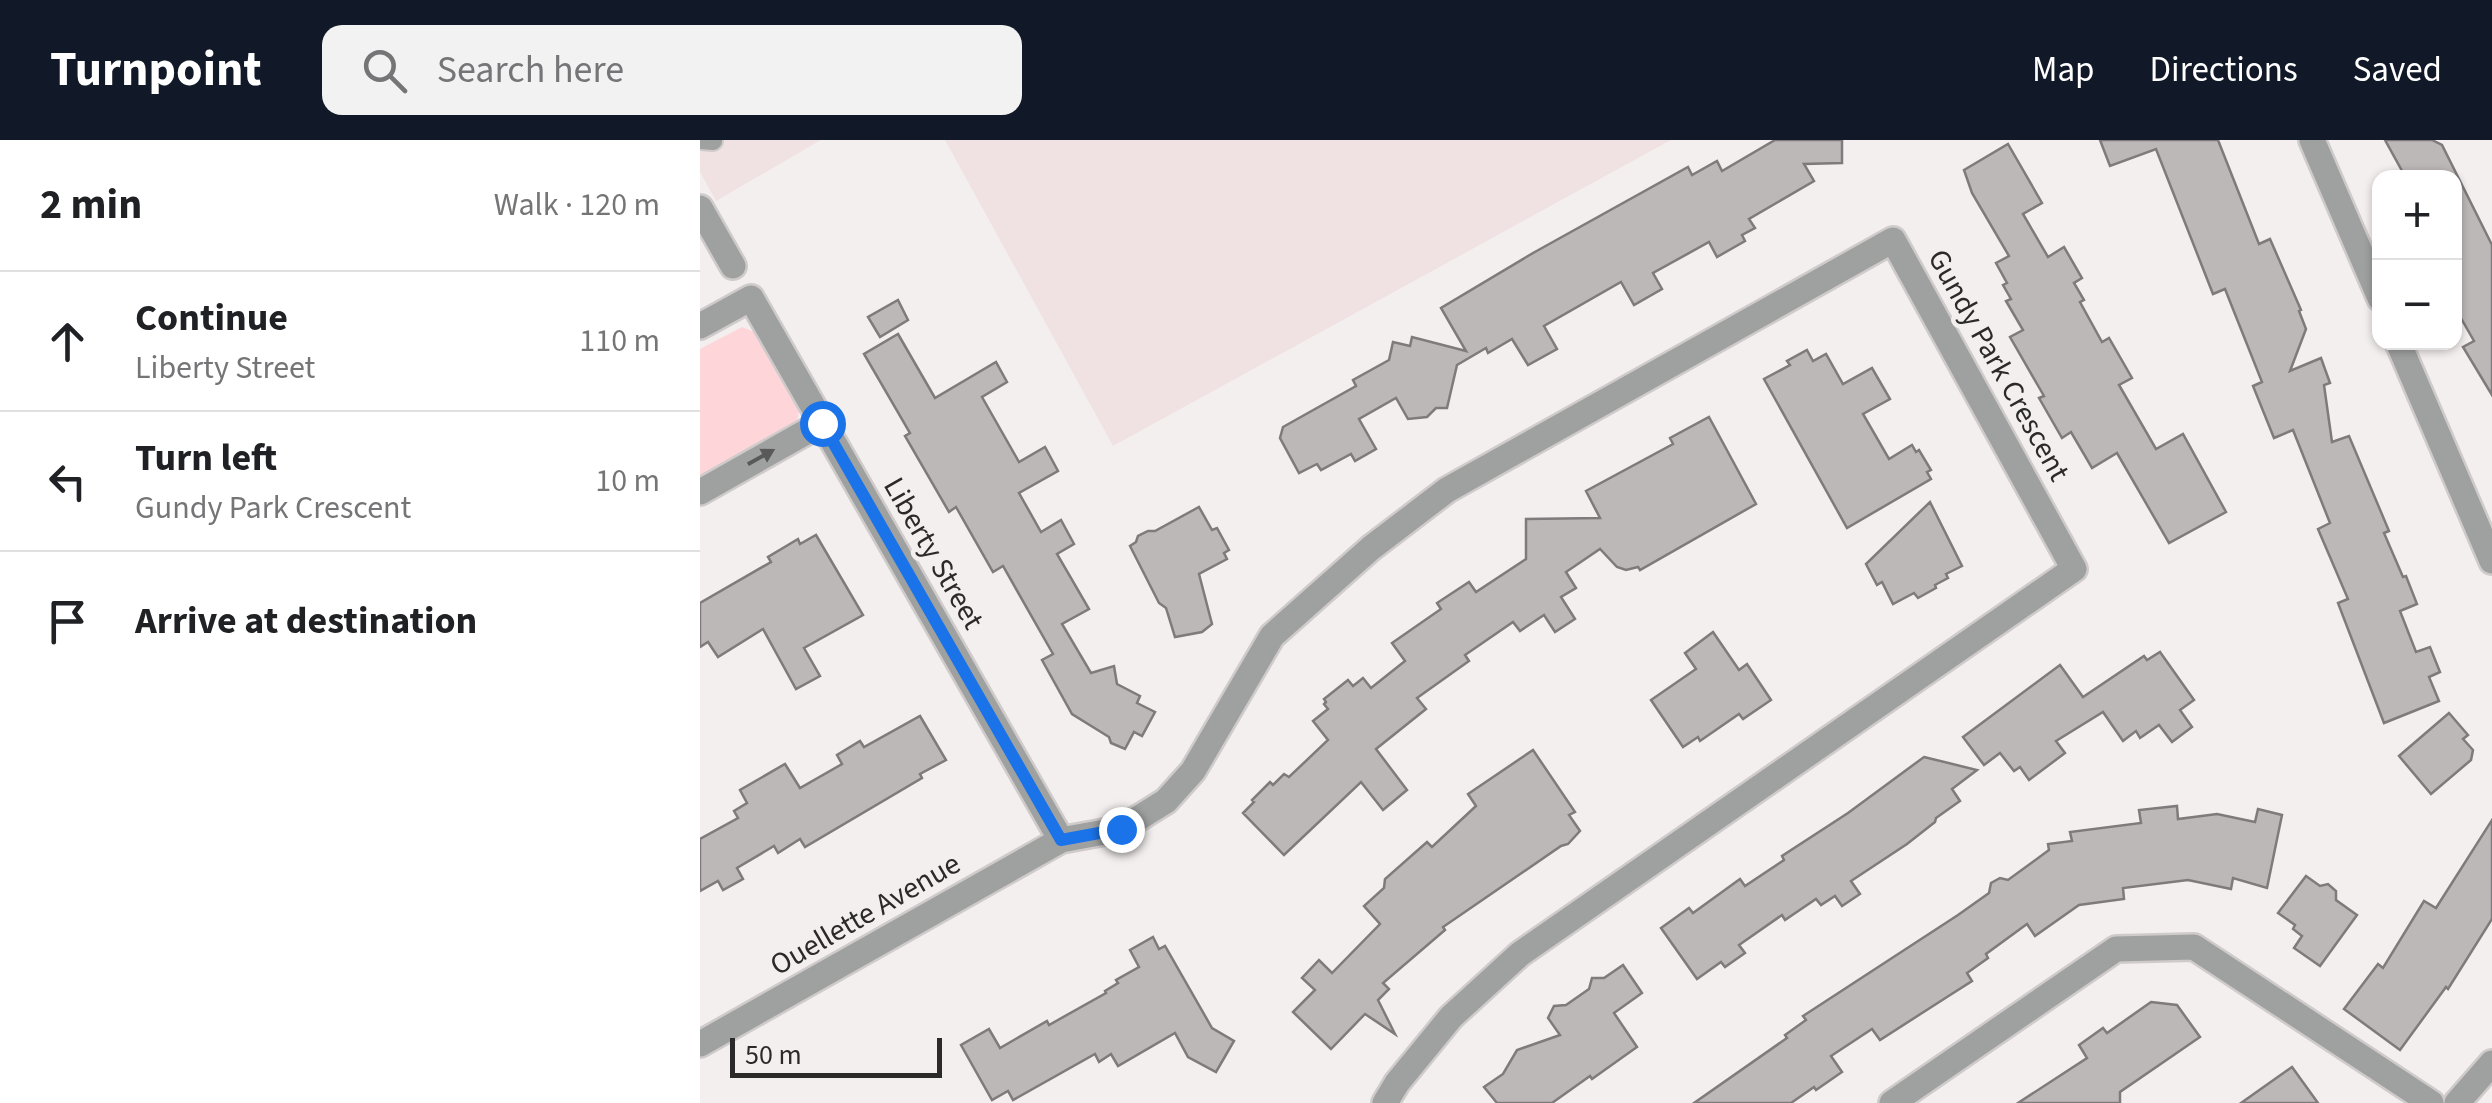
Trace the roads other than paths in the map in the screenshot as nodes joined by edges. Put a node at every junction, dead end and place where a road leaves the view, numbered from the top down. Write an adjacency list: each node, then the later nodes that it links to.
1 (2312, 140): 4 (street)
2 (700, 208): 3 (street)
3 (733, 266)
4 (2372, 279)
5 (700, 326): 7 (street, Liberty Street)
6 (2401, 350): 9 (street)
7 (822, 423): 8 (street, one-way to 7); 10 (street, Liberty Street)
8 (700, 492)
9 (2492, 561)
10 (1061, 840): 11 (street, Ouellette Avenue); 13 (street, Gundy Park Crescent)
11 (700, 1044)
12 (2492, 1064): 16 (street)
13 (1384, 1103)
14 (1892, 1103): 15 (street)
15 (2431, 1103)
16 (2457, 1103)

